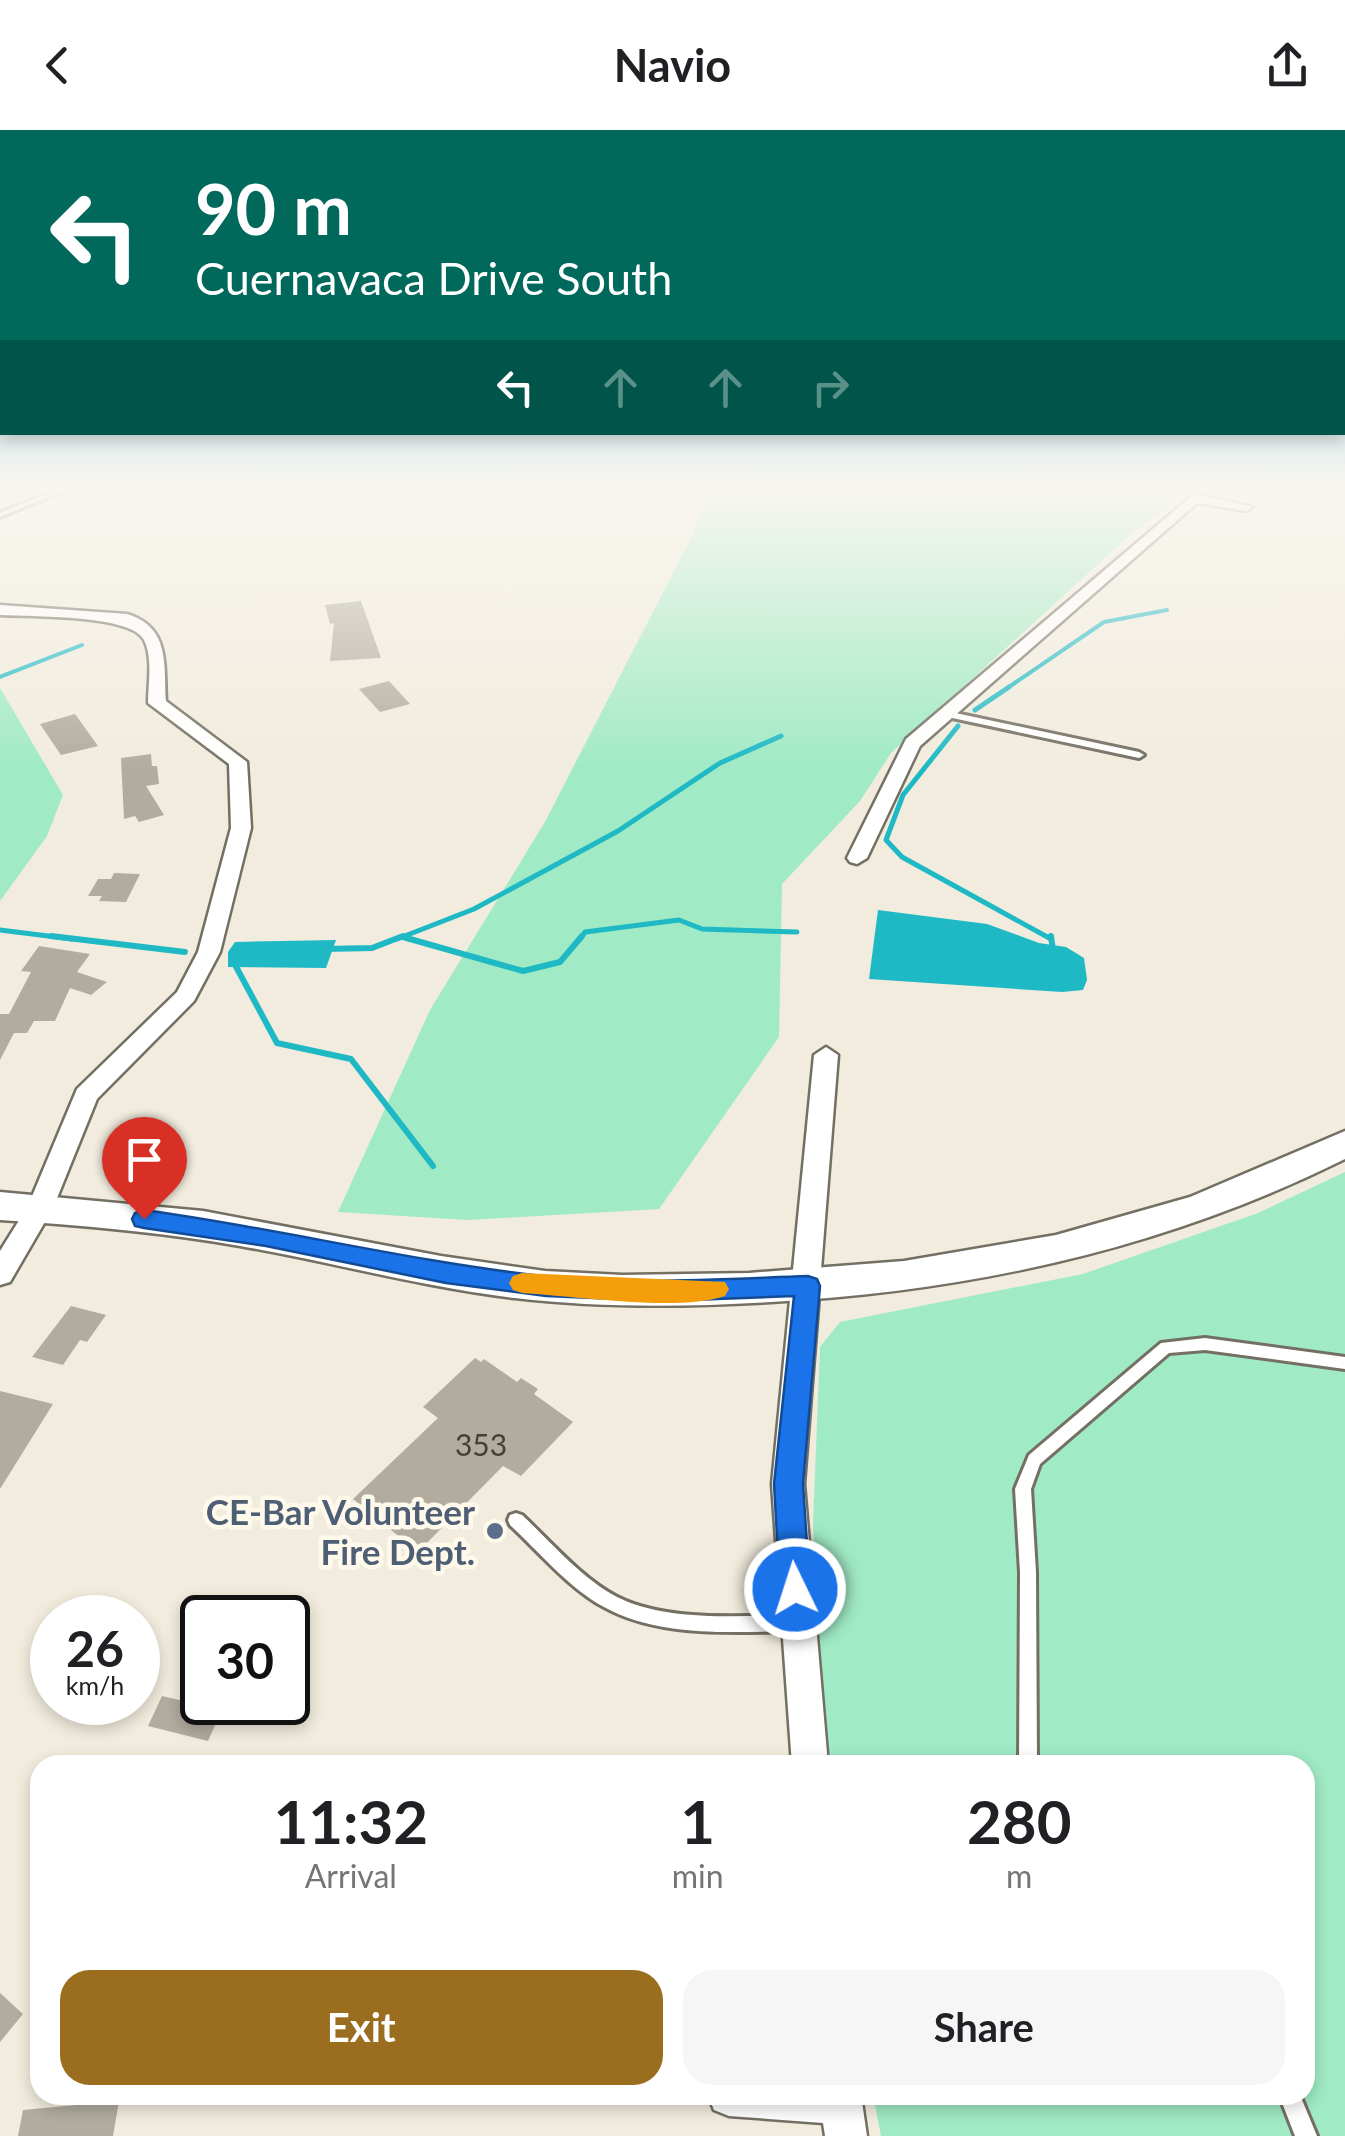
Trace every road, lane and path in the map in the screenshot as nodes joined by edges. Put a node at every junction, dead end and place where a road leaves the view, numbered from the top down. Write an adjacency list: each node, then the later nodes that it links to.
1 (1097, 583): 3 (street)
2 (0, 610): 9 (street)
3 (946, 714): 4 (lane); 5 (street)
4 (1138, 755)
5 (858, 858)
6 (826, 1055): 11 (street)
7 (1345, 1144): 11 (street)
8 (0, 1206): 9 (street)
9 (40, 1208): 10 (street); 11 (street)
10 (0, 1274)
11 (808, 1286): 14 (street)
12 (1345, 1363): 16 (lane)
13 (516, 1520): 14 (lane)
14 (797, 1624): 15 (street)
15 (809, 1755)
16 (1028, 1755)
17 (800, 2105): 19 (street)
18 (1293, 2105): 20 (lane)
19 (842, 2111)
20 (1306, 2136)

